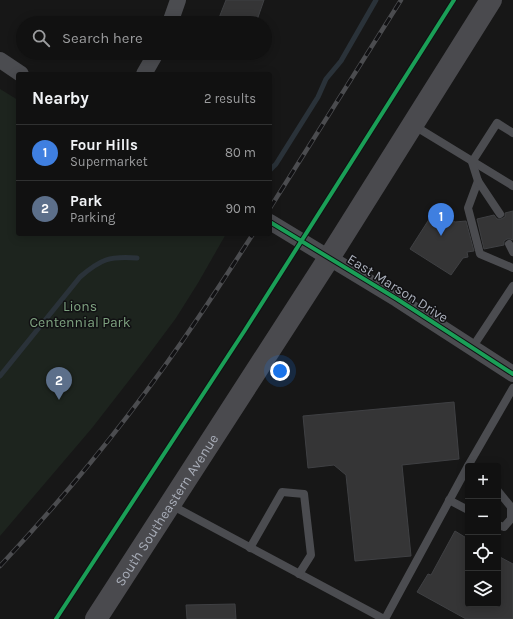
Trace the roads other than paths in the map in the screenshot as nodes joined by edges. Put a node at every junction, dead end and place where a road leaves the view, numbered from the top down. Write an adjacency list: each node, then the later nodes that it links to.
1 (178, 0): 3 (street)
2 (491, 0): 8 (main road, South Southeastern Avenue)
3 (172, 16)
4 (0, 60): 6 (street)
5 (152, 60): 7 (street)
6 (18, 72)
7 (145, 72)
8 (413, 125): 10 (lane); 17 (main road, South Southeastern Avenue)
9 (513, 133): 10 (lane)
10 (472, 162): 11 (lane); 12 (lane)
11 (478, 181): 13 (lane); 18 (lane)
12 (513, 186)
13 (500, 214)
14 (272, 223): 17 (street, East Marson Drive)
15 (509, 244): 16 (lane)
16 (513, 252)
17 (329, 258): 20 (street, East Marson Drive); 27 (main road, South Southeastern Avenue)
18 (513, 268)
19 (512, 290): 20 (lane)
20 (472, 348): 21 (street, East Marson Drive)
21 (513, 374)
22 (513, 388): 23 (lane)
23 (470, 463)
24 (465, 471): 26 (lane)
25 (501, 495): 29 (lane)
26 (449, 500): 28 (lane); 33 (lane)
27 (170, 505): 30 (lane); 32 (main road, South Southeastern Avenue)
28 (465, 508)
29 (501, 526)
30 (250, 548): 31 (lane); 31 (lane)
31 (299, 574): 33 (lane)
32 (96, 619)
33 (384, 619)

